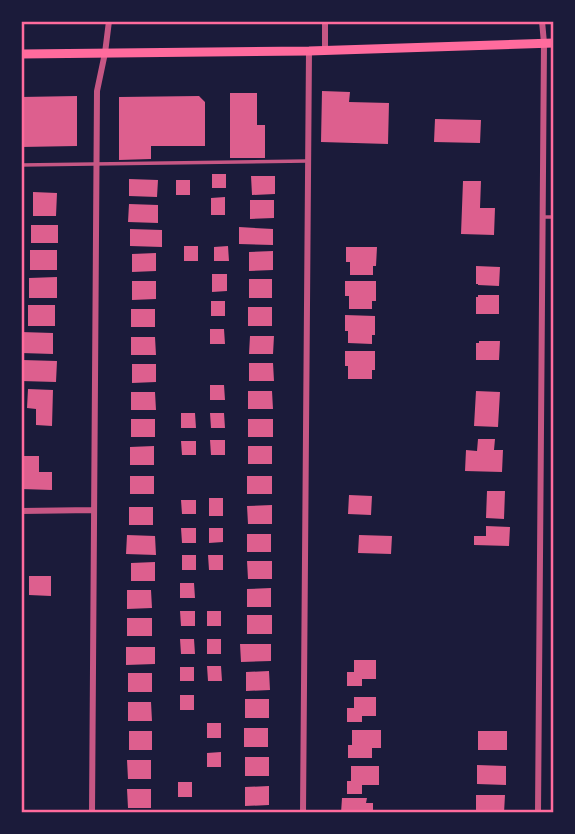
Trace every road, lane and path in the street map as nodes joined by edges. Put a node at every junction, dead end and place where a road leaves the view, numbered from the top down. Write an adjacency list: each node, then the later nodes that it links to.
1 (109, 21): 7 (street)
2 (325, 21): 5 (street)
3 (542, 21): 4 (street)
4 (549, 43): 5 (main road); 12 (street)
5 (325, 50): 6 (main road)
6 (309, 51): 7 (main road); 9 (street)
7 (105, 53): 8 (main road); 10 (street)
8 (21, 54)
9 (309, 161): 10 (lane); 17 (street)
10 (97, 164): 11 (lane); 14 (street)
11 (21, 165)
12 (542, 217): 13 (lane); 18 (street)
13 (554, 217)
14 (94, 510): 15 (street); 16 (street)
15 (21, 511)
16 (92, 813)
17 (303, 813)
18 (538, 813)

